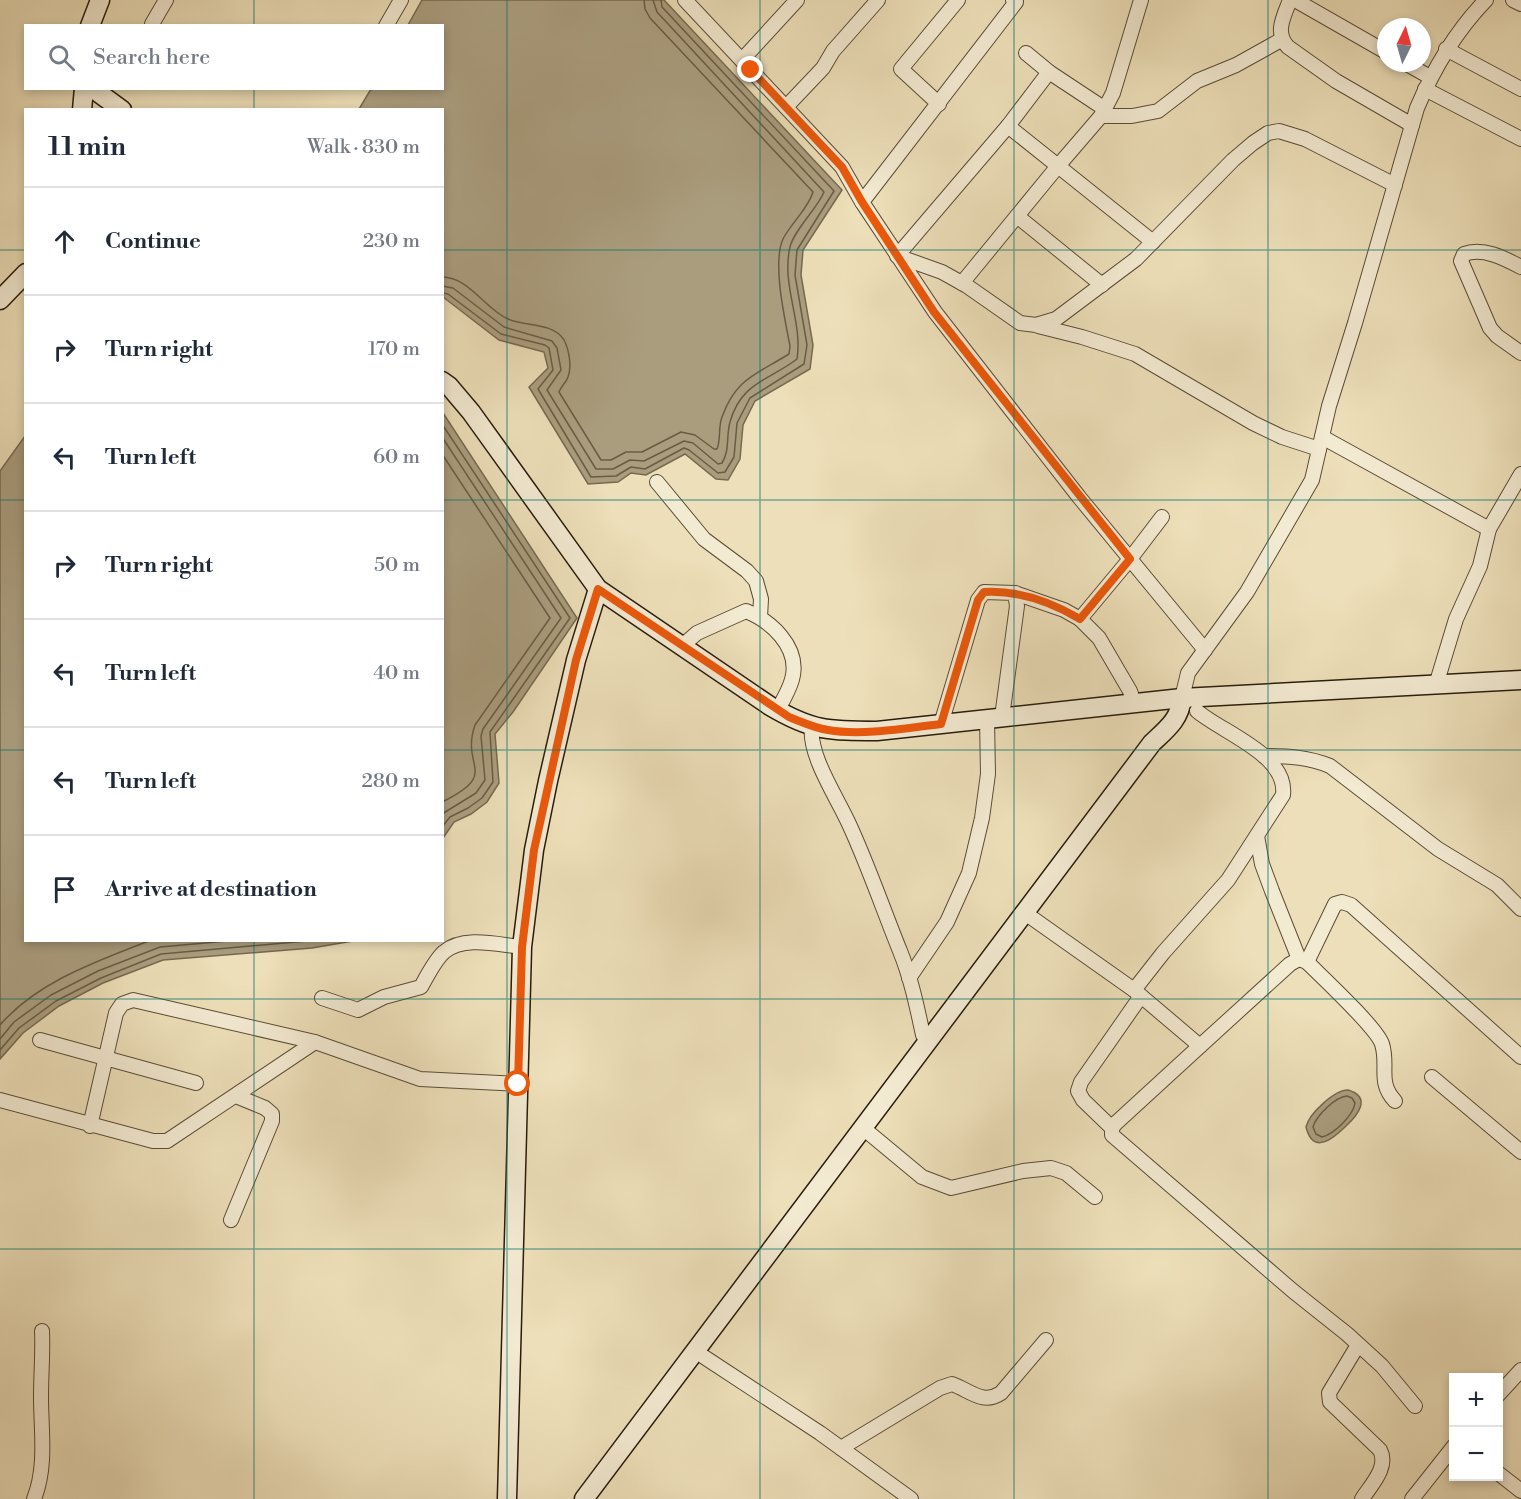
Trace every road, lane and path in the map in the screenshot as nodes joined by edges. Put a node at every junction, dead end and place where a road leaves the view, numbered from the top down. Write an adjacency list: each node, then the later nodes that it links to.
1 (99, 0): 15 (main road)
2 (166, 0): 16 (street)
3 (401, 0): 17 (street)
4 (685, 0): 22 (street)
5 (797, 0): 22 (street)
6 (878, 0): 30 (street)
7 (958, 0): 29 (street)
8 (1013, 0): 29 (street)
9 (1142, 0): 33 (street)
10 (1290, 0): 18 (street)
11 (1295, 0): 19 (street)
12 (1486, 0): 20 (street)
13 (1513, 0): 14 (street)
14 (1521, 4)
15 (91, 24)
16 (152, 24)
17 (387, 24)
18 (1281, 40): 33 (street); 34 (street)
19 (1377, 47)
20 (1446, 49): 25 (street); 26 (street)
21 (1026, 53): 23 (street)
22 (742, 60): 30 (street)
23 (1049, 72): 33 (street); 35 (street)
24 (1415, 72): 25 (street)
25 (1428, 83): 34 (street); 36 (street)
26 (1521, 88)
27 (84, 90): 31 (main road)
28 (95, 90): 32 (main road)
29 (939, 104): 39 (street)
30 (786, 107): 39 (street)
31 (82, 108)
32 (119, 108)
33 (1103, 112): 37 (street)
34 (1412, 124): 38 (street)
35 (1008, 126): 37 (street); 42 (street)
36 (1521, 139)
37 (1058, 166): 40 (street); 41 (street)
38 (1395, 185): 41 (street); 51 (street)
39 (862, 202): 42 (street)
40 (1017, 216): 45 (street); 46 (street)
41 (1153, 242): 46 (street)
42 (897, 256): 45 (street); 56 (street)
43 (1521, 267): 49 (street)
44 (24, 275): 47 (main road)
45 (962, 283): 48 (street)
46 (1101, 285): 48 (street)
47 (0, 300)
48 (1036, 326): 51 (street)
49 (1521, 353)
50 (444, 382): 57 (main road)
51 (1320, 443): 55 (street); 62 (street)
52 (1521, 474): 55 (street)
53 (657, 482): 59 (street)
54 (1162, 517): 56 (street)
55 (1489, 529): 64 (street)
56 (1130, 559): 60 (street); 62 (street)
57 (598, 589): 61 (main road); 77 (main road)
58 (1015, 593): 60 (street); 69 (street); 71 (street)
59 (760, 617): 61 (street); 68 (street)
60 (1080, 619): 66 (street)
61 (682, 646): 68 (main road)
62 (1205, 650): 65 (street)
63 (1521, 680): 64 (main road)
64 (1436, 685): 67 (main road)
65 (1182, 698): 66 (main road); 67 (main road); 70 (main road)
66 (1134, 703): 69 (main road)
67 (1201, 704): 70 (street); 73 (street)
68 (778, 710): 72 (main road)
69 (994, 718): 71 (main road); 79 (street)
70 (1176, 720): 76 (main road)
71 (941, 724): 72 (main road)
72 (812, 726): 79 (street)
73 (1264, 756): 74 (street); 75 (street)
74 (1257, 836): 78 (street); 80 (street)
75 (1521, 909)
76 (1025, 913): 80 (street); 83 (main road)
77 (522, 947): 81 (street); 90 (main road)
78 (1303, 961): 85 (street); 86 (street); 93 (street)
79 (909, 978): 83 (street)
80 (1138, 993): 85 (street); 96 (street)
81 (322, 998)
82 (40, 1040): 87 (street)
83 (928, 1041): 95 (main road)
84 (315, 1042): 87 (street); 90 (street); 91 (street)
85 (1200, 1046): 96 (street)
86 (1521, 1057)
87 (106, 1059): 89 (street); 94 (street)
88 (1432, 1077): 97 (street)
89 (196, 1083)
90 (518, 1084): 112 (main road)
91 (236, 1096): 94 (street); 99 (street)
92 (0, 1100): 94 (street)
93 (1395, 1101)
94 (90, 1126)
95 (863, 1128): 98 (street); 103 (main road)
96 (1112, 1128): 102 (street)
97 (1521, 1152)
98 (1095, 1197)
99 (231, 1220)
100 (42, 1331): 111 (street)
101 (1046, 1340): 107 (street)
102 (1358, 1345): 106 (street); 115 (street)
103 (695, 1351): 107 (street); 113 (main road)
104 (1521, 1370): 105 (street)
105 (1503, 1390)
106 (1414, 1406)
107 (841, 1448): 114 (street)
108 (1449, 1452): 116 (street)
109 (1503, 1477): 110 (street)
110 (1521, 1491)
111 (34, 1499)
112 (507, 1499)
113 (584, 1499)
114 (911, 1499)
115 (1362, 1499)
116 (1412, 1499)

